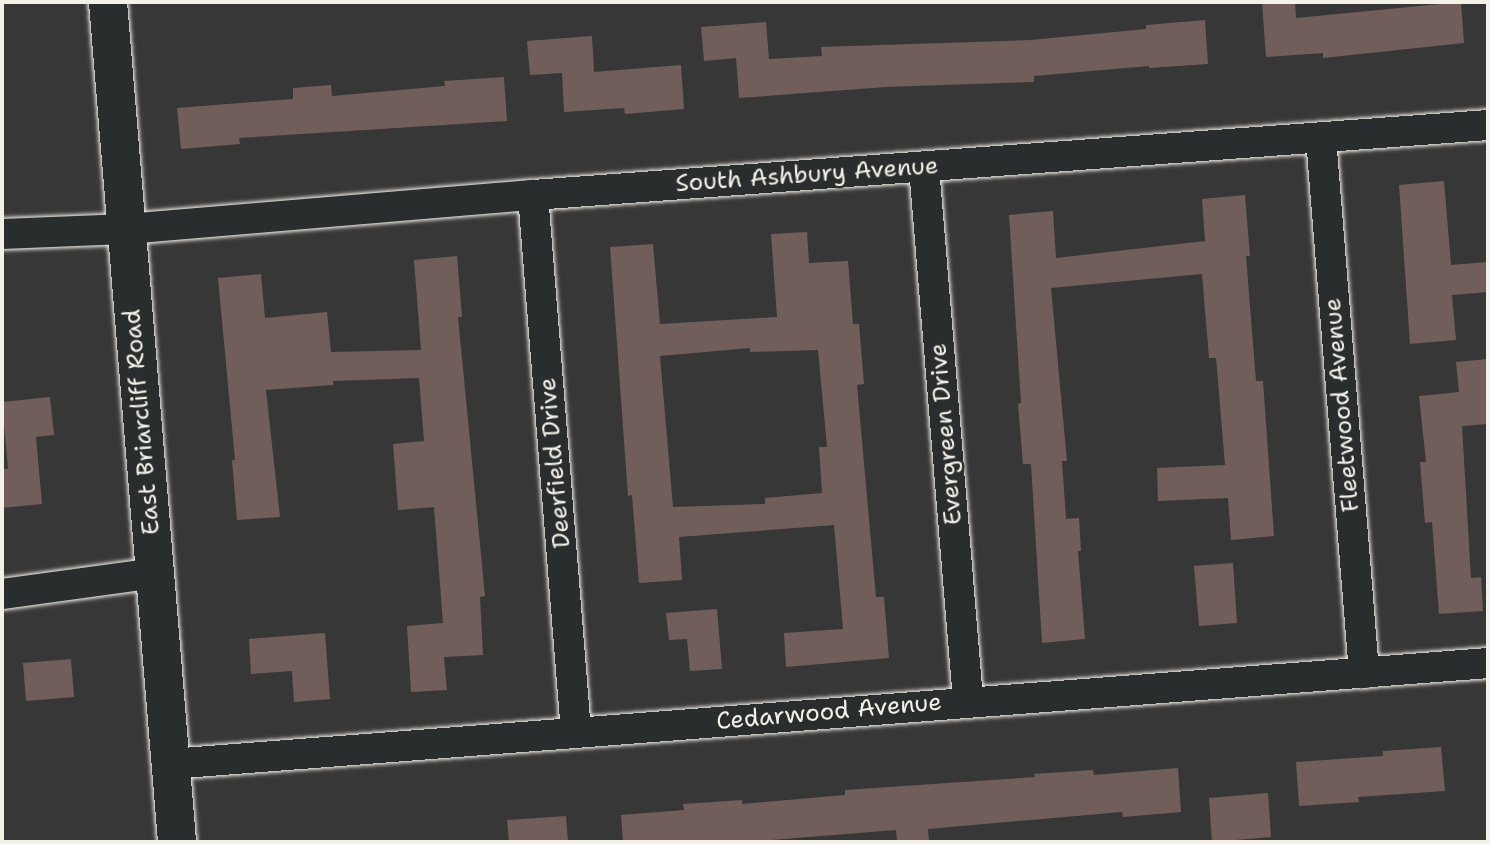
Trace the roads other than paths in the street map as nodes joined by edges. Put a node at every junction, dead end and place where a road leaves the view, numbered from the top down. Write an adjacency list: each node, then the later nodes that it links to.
1 (107, 2): 6 (street, East Briarcliff Road)
2 (1488, 125): 3 (street, South Ashbury Avenue)
3 (1321, 138): 4 (street, South Ashbury Avenue); 11 (street, Fleetwood Avenue)
4 (924, 167): 5 (street, South Ashbury Avenue); 12 (street, Evergreen Drive)
5 (533, 195): 6 (street, South Ashbury Avenue); 13 (street, Deerfield Drive)
6 (126, 229): 7 (street, South Ashbury Avenue); 8 (street, East Briarcliff Road)
7 (2, 234)
8 (155, 573): 9 (street); 14 (street, East Briarcliff Road)
9 (2, 594)
10 (1488, 663): 11 (street, Cedarwood Avenue)
11 (1364, 673): 12 (street, Cedarwood Avenue)
12 (968, 701): 13 (street, Cedarwood Avenue)
13 (576, 732): 14 (street, Cedarwood Avenue)
14 (170, 764): 15 (street, East Briarcliff Road)
15 (177, 842)

